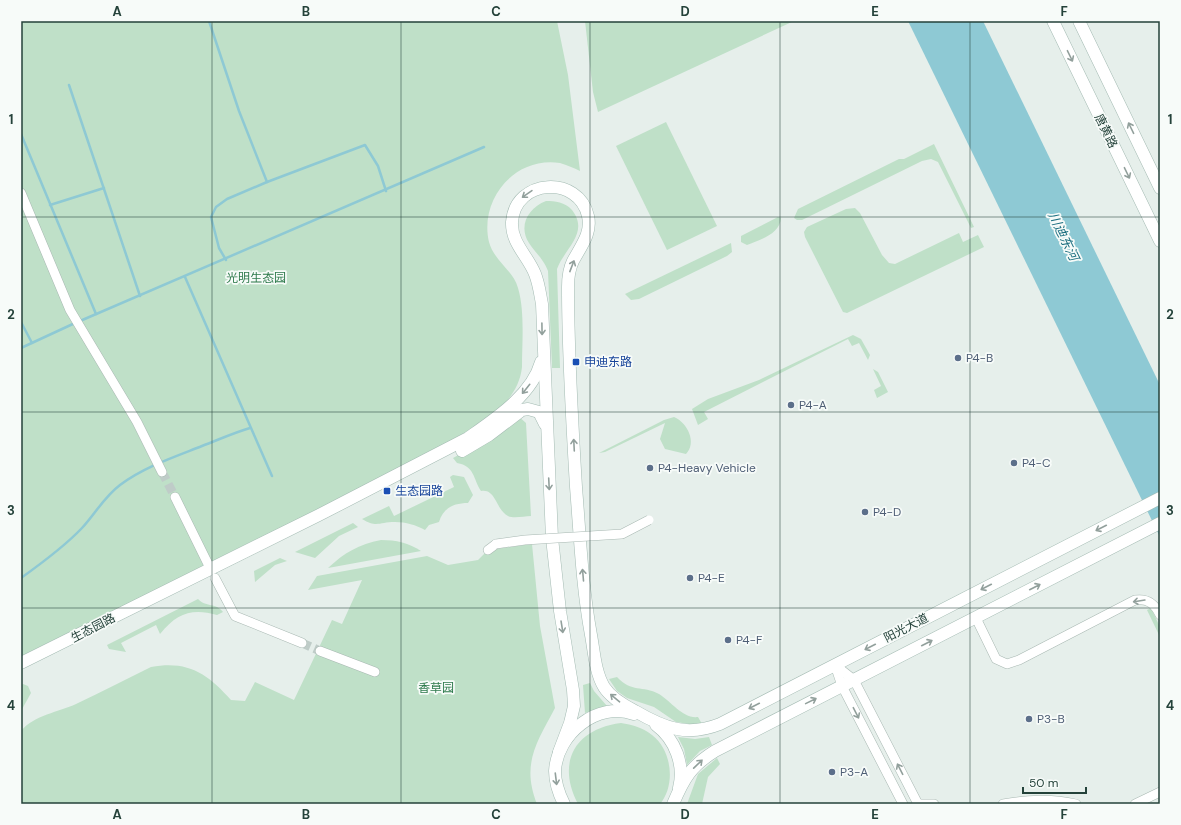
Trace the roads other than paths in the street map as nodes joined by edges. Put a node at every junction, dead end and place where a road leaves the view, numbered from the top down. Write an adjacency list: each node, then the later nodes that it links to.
1 (1053, 21): 5 (street, 唐黄路, one-way to 5)
2 (1079, 21): 3 (street, 唐黄路, one-way to 2)
3 (1160, 188)
4 (21, 193): 8 (street)
5 (1160, 241)
6 (543, 355): 7 (street); 20 (street, 生态园路, one-way to 20); 26 (street, one-way to 6)
7 (547, 431): 22 (street, 生态园路); 27 (street, one-way to 27)
8 (162, 472)
9 (175, 497): 14 (street)
10 (1160, 498): 21 (street, 阳光大道, one-way to 21)
11 (649, 520): 13 (street, bridge)
12 (1160, 523): 17 (street, 阳光大道, one-way to 12)
13 (492, 547)
14 (209, 566)
15 (215, 578): 18 (street)
16 (1160, 615): 17 (street, one-way to 17)
17 (976, 618): 24 (street, 阳光大道, one-way to 17)
18 (302, 643)
19 (320, 651): 23 (street)
20 (21, 663)
21 (835, 665): 24 (street); 25 (street); 26 (street, 阳光大道, one-way to 26)
22 (21, 671)
23 (374, 672)
24 (854, 680): 25 (street, 阳光大道); 32 (street, one-way to 24)
25 (842, 686): 29 (street, 阳光大道, one-way to 25); 31 (street, one-way to 31)
26 (648, 719): 27 (street); 29 (street)
27 (559, 752): 30 (street, one-way to 30)
28 (1160, 792): 36 (street)
29 (674, 801)
30 (564, 804)
31 (903, 804)
32 (917, 804): 33 (street)
33 (934, 804)
34 (1003, 804): 35 (street)
35 (1076, 804)
36 (1135, 804)

